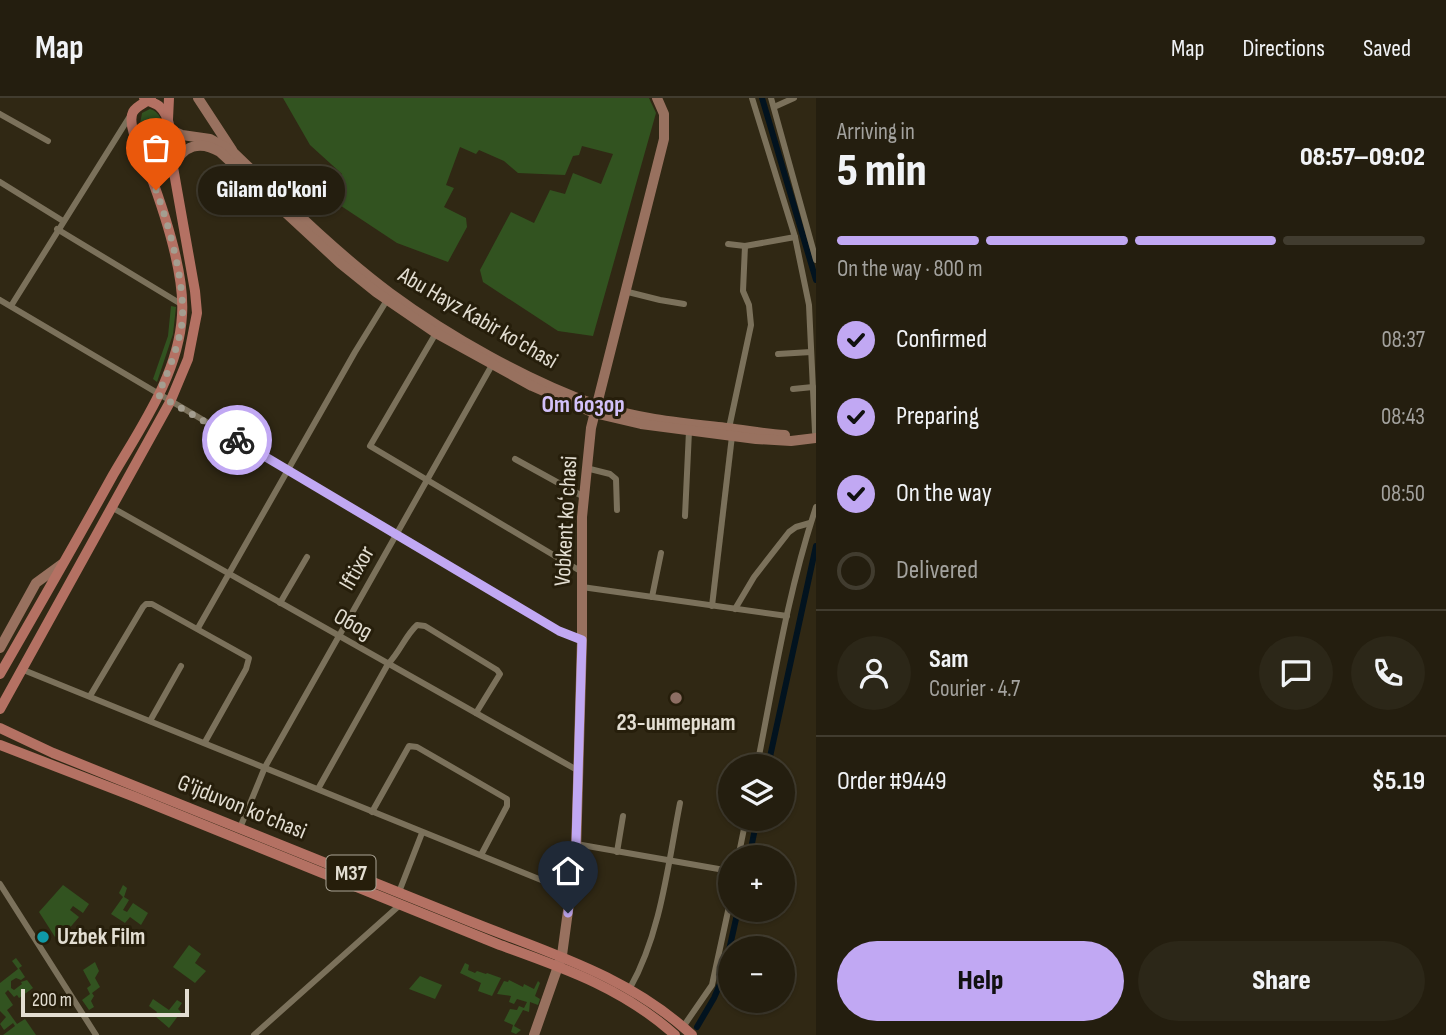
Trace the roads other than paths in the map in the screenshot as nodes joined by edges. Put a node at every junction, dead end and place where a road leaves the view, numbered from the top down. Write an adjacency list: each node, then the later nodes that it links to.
1 (130, 98): 10 (main road)
2 (169, 98): 12 (main road)
3 (198, 98): 16 (main road)
4 (657, 98): 27 (main road, Vobkent koʻchasi)
5 (752, 98): 23 (street)
6 (771, 98): 9 (street)
7 (794, 98): 9 (street)
8 (148, 99): 10 (main road); 12 (main road)
9 (774, 107): 26 (street)
10 (133, 112): 13 (main road); 14 (street)
11 (0, 114): 15 (street)
12 (169, 124): 16 (main road, Abu Hayz Kabir ko'chasi); 17 (main road)
13 (134, 132): 14 (street); 18 (main road)
14 (118, 134): 21 (street)
15 (48, 141)
16 (232, 151): 20 (main road, Abu Hayz Kabir ko'chasi)
17 (173, 167): 18 (main road); 20 (main road, Abu Hayz Kabir ko'chasi); 40 (main road)
18 (149, 171): 32 (main road)
19 (0, 182): 21 (street)
20 (270, 192): 29 (main road, Abu Hayz Kabir ko'chasi); 41 (main road, Abu Hayz Kabir ko'chasi)
21 (63, 221): 22 (street)
22 (57, 229): 31 (street); 32 (street)
23 (795, 237): 25 (street); 34 (street)
24 (729, 244): 25 (street)
25 (745, 246): 43 (street)
26 (816, 260)
27 (624, 291): 30 (street); 41 (main road, Vobkent koʻchasi)
28 (0, 300): 31 (street)
29 (387, 300): 33 (main road, Abu Hayz Kabir ko'chasi); 48 (street)
30 (684, 304)
31 (10, 306): 39 (street)
32 (183, 306): 39 (main road)
33 (436, 333): 36 (main road, Abu Hayz Kabir ko'chasi); 49 (street)
34 (811, 352): 35 (street); 37 (street)
35 (778, 354)
36 (492, 365): 41 (main road, Abu Hayz Kabir ko'chasi); 49 (street, Iftixor)
37 (813, 387): 38 (street); 44 (street)
38 (793, 389)
39 (158, 395): 40 (street); 59 (main road)
40 (170, 402): 48 (street); 51 (main road)
41 (595, 409): 42 (main road, Abu Hayz Kabir ko'chasi); 43 (main road, Abu Hayz Kabir ko'chasi); 47 (main road, Vobkent koʻchasi)
42 (689, 431): 43 (main road, Abu Hayz Kabir ko'chasi); 54 (street)
43 (730, 432): 44 (main road, Abu Hayz Kabir ko'chasi); 45 (main road, Abu Hayz Kabir ko'chasi); 65 (street)
44 (816, 432)
45 (816, 438)
46 (515, 459): 50 (street)
47 (586, 468): 50 (main road, Vobkent koʻchasi); 53 (street)
48 (288, 470): 56 (street); 61 (street)
49 (427, 480): 56 (street, Iftixor); 60 (street)
50 (584, 497): 60 (main road, Vobkent koʻchasi)
51 (111, 507): 61 (street, Обод); 74 (main road)
52 (816, 507): 55 (street)
53 (617, 510)
54 (685, 516)
55 (810, 523): 66 (street); 67 (street)
56 (396, 534): 69 (street, Iftixor); 70 (street)
57 (661, 553): 63 (street)
58 (307, 557): 64 (street)
59 (65, 561): 71 (main road); 75 (main road)
60 (582, 572): 62 (main road, Vobkent koʻchasi)
61 (229, 574): 64 (street, Обод); 68 (street)
62 (582, 587): 63 (street); 70 (main road, Vobkent koʻchasi)
63 (652, 597): 65 (street)
64 (281, 603): 69 (street, Обод)
65 (712, 606): 66 (street)
66 (735, 609): 67 (street)
67 (787, 616): 83 (street)
68 (198, 628): 76 (street); 81 (street)
69 (338, 635): 72 (street, Обод); 86 (street, Iftixor)
70 (582, 640): 87 (main road, Vobkent koʻchasi)
71 (0, 648)
72 (388, 664): 78 (street, Обод); 78 (street); 88 (street)
73 (181, 666): 79 (street)
74 (21, 669): 76 (street); 77 (main road)
75 (0, 674)
76 (90, 696): 79 (street)
77 (0, 709)
78 (476, 713): 87 (street, Обод)
79 (150, 721): 81 (street)
80 (0, 728): 92 (main road, G'ijduvon ko'chasi / M37)
81 (205, 743): 86 (street)
82 (0, 745): 85 (main road, M37)
83 (759, 754)
84 (0, 755): 85 (main road)
85 (23, 755): 102 (main road, G'ijduvon ko'chasi / M37)
86 (265, 767): 88 (street); 92 (street, Iftixor)
87 (577, 770): 94 (main road, Vobkent koʻchasi)
88 (318, 789): 90 (street)
89 (680, 803): 97 (street)
90 (372, 811): 93 (street); 96 (street)
91 (623, 816): 95 (street)
92 (240, 828): 100 (main road, G'ijduvon ko'chasi / M37)
93 (422, 833): 96 (street); 100 (street)
94 (576, 844): 95 (street); 101 (main road, Vobkent koʻchasi)
95 (617, 852): 97 (street)
96 (481, 855): 101 (street)
97 (669, 861): 98 (street); 105 (street)
98 (718, 869)
99 (0, 884): 107 (street)
100 (399, 892): 104 (main road, G'ijduvon ko'chasi / M37)
101 (572, 892): 104 (main road, Vobkent koʻchasi)
102 (401, 904): 104 (main road, G'ijduvon ko'chasi / M37); 108 (street)
103 (726, 922): 106 (street)
104 (560, 960): 105 (main road, G'ijduvon ko'chasi / M37); 106 (main road, G'ijduvon ko'chasi / M37); 109 (main road, Vobkent koʻchasi)
105 (630, 988): 106 (main road, G'ijduvon ko'chasi / M37)
106 (683, 1032)
107 (96, 1035)
108 (254, 1035)
109 (534, 1035)

